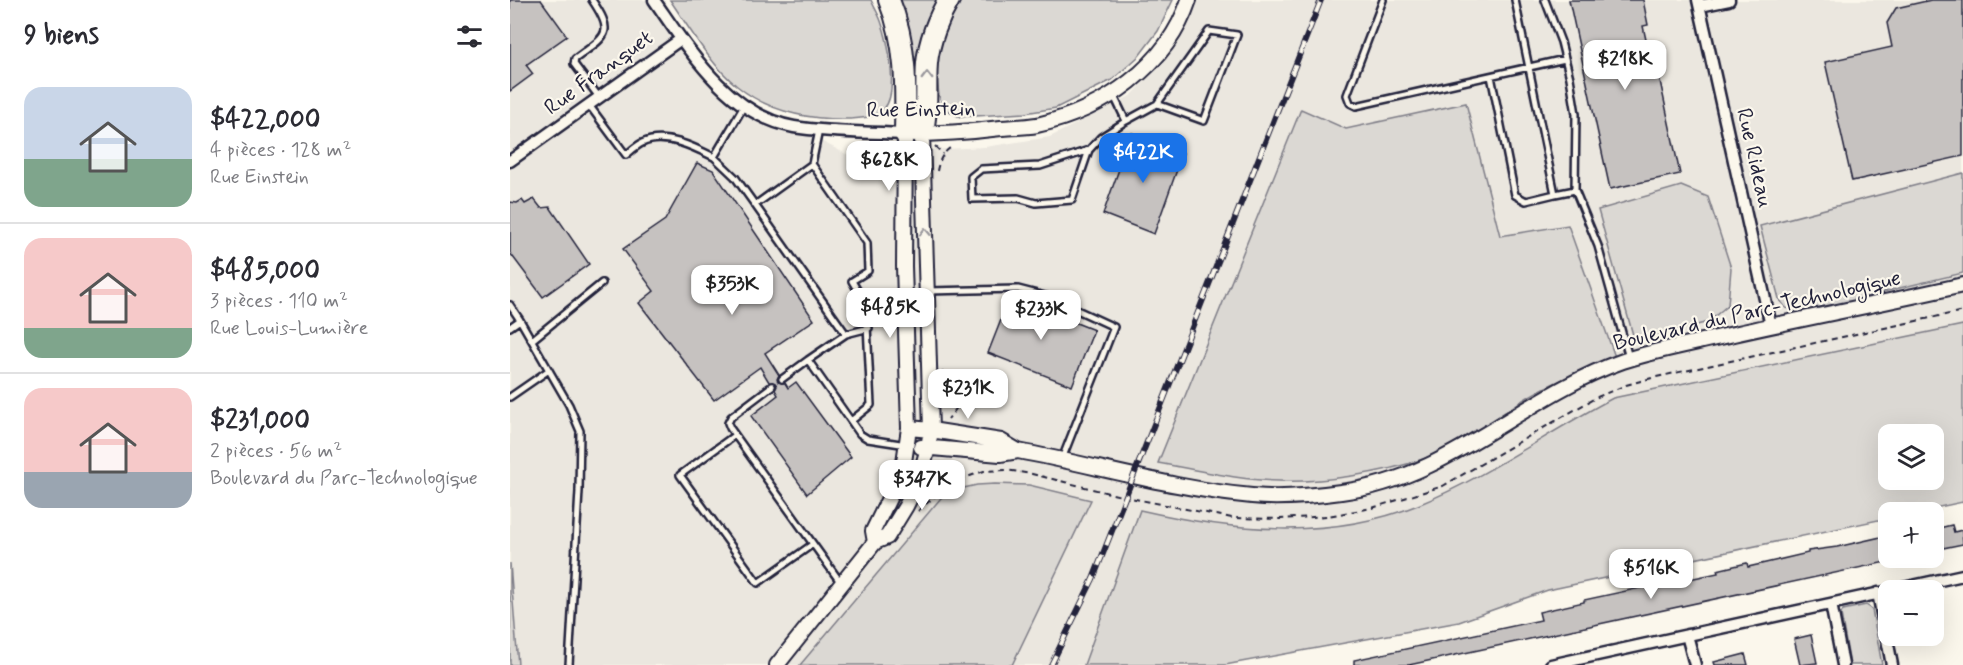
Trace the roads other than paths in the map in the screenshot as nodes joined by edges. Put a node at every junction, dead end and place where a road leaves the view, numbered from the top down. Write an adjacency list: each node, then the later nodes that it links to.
1 (592, 0): 16 (lane)
2 (654, 0): 11 (street, Rue Einstein)
3 (889, 0): 22 (highway)
4 (949, 0): 22 (highway, one-way to 4)
5 (1189, 0): 15 (street, Rue Einstein)
6 (1383, 0): 14 (lane)
7 (1515, 0): 13 (lane)
8 (1545, 0): 12 (lane)
9 (1729, 0): 10 (street)
10 (1699, 3): 35 (street, Rue Rideau)
11 (681, 39): 16 (street, Rue Franquet); 19 (street, Rue Einstein)
12 (1565, 59): 13 (lane); 27 (lane)
13 (1529, 68): 14 (lane); 28 (lane)
14 (1491, 76): 28 (lane)
15 (1113, 94): 20 (lane); 22 (street, Rue Einstein)
16 (599, 97): 18 (street, Rue Franquet)
17 (1157, 104): 17 (lane); 20 (lane)
18 (589, 105): 24 (lane); 25 (street, Rue Franquet)
19 (745, 105): 21 (street, Rue Einstein); 24 (lane)
20 (1126, 121): 23 (lane)
21 (819, 130): 22 (street, Rue Einstein); 26 (lane)
22 (913, 134): 32 (street, one-way to 22); 47 (street)
23 (1089, 150): 23 (lane)
24 (714, 158): 29 (lane)
25 (510, 161)
26 (812, 164): 29 (lane); 37 (lane)
27 (1575, 190): 28 (lane); 41 (lane)
28 (1555, 194)
29 (755, 205): 38 (lane)
30 (602, 283): 39 (lane)
31 (1963, 285): 35 (street, Boulevard du Parc-Technologique)
32 (927, 291): 48 (street); 53 (lane)
33 (510, 306): 34 (lane)
34 (520, 320): 36 (lane); 39 (lane)
35 (1771, 326): 41 (street, Boulevard du Parc-Technologique)
36 (510, 327)
37 (869, 328): 38 (lane); 46 (lane)
38 (846, 334): 40 (lane)
39 (532, 340): 42 (lane)
40 (808, 360): 43 (lane); 46 (lane)
41 (1629, 360): 53 (street, Boulevard du Parc-Technologique)
42 (549, 370): 45 (lane); 63 (lane)
43 (782, 379)
44 (772, 386): 49 (lane)
45 (510, 397)
46 (851, 421): 50 (lane)
47 (909, 428): 48 (street, Boulevard du Parc-Technologique); 50 (street)
48 (931, 430): 51 (street); 52 (street, Boulevard du Parc-Technologique)
49 (735, 435): 55 (lane); 55 (lane)
50 (908, 445): 51 (street, Boulevard du Parc-Technologique); 54 (street)
51 (928, 447): 52 (street, Boulevard du Parc-Technologique); 54 (street)
52 (1018, 451): 53 (street, Boulevard du Parc-Technologique)
53 (1062, 459)
54 (875, 542): 58 (street)
55 (813, 544): 58 (lane)
56 (1963, 575): 57 (street)
57 (1939, 580)
58 (842, 584): 64 (street)
59 (1878, 593): 60 (street)
60 (1831, 604): 61 (street); 67 (street)
61 (1687, 635): 65 (street); 66 (street)
62 (1888, 646): 68 (street)
63 (569, 665)
64 (777, 665)
65 (1551, 665)
66 (1695, 665)
67 (1843, 665)
68 (1892, 665)

